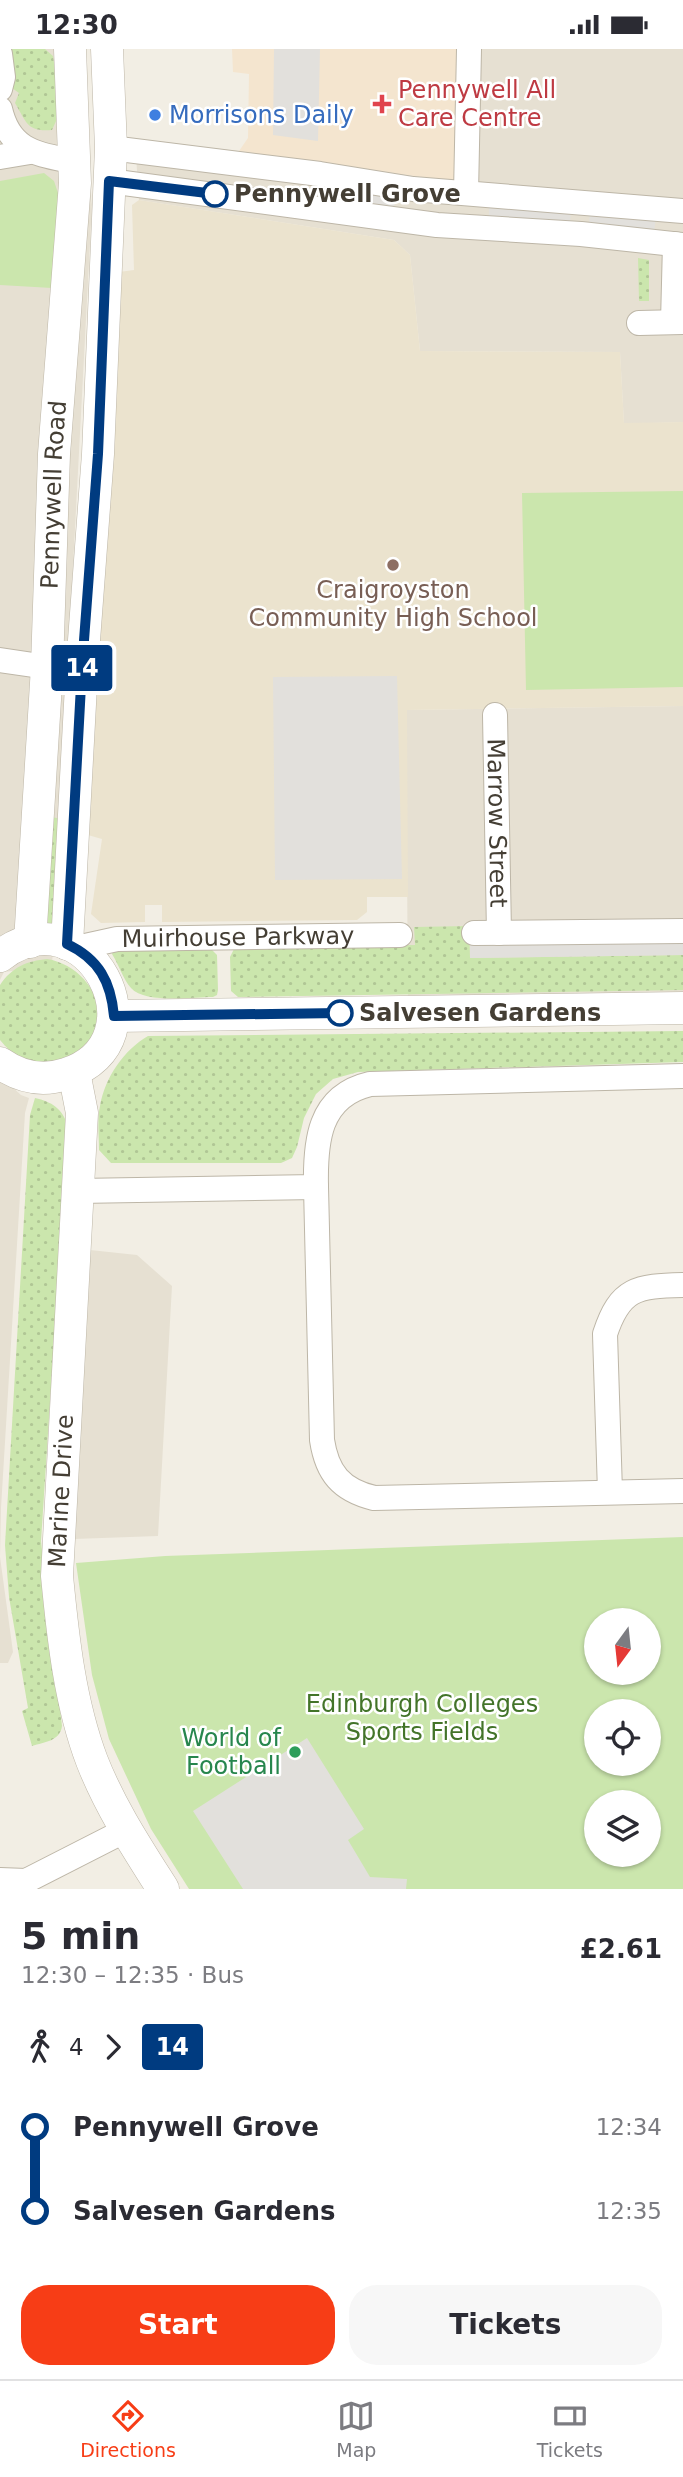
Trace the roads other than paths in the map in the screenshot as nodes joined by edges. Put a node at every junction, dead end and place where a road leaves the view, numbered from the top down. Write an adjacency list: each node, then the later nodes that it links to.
1 (70, 49): 10 (street, Pennywell Road)
2 (107, 49): 7 (street, Pennywell Road)
3 (469, 49): 12 (street)
4 (0, 54): 5 (street)
5 (0, 89)
6 (0, 109): 8 (street)
7 (111, 148): 10 (street); 11 (street, Pennywell Road); 12 (street)
8 (30, 152): 9 (street); 10 (street)
9 (0, 156)
10 (76, 162): 11 (street); 18 (street, Pennywell Road)
11 (109, 181): 14 (street); 23 (street, Pennywell Road)
12 (466, 193): 13 (street)
13 (683, 212)
14 (679, 244): 15 (street)
15 (678, 322): 16 (street)
16 (639, 323)
17 (0, 660): 18 (street)
18 (47, 667): 22 (street, Pennywell Road)
19 (495, 715): 20 (street, Marrow Street)
20 (683, 930)
21 (400, 935): 23 (street, Muirhouse Parkway)
22 (30, 941): 23 (street); 24 (street)
23 (72, 946): 26 (street)
24 (0, 956)
25 (683, 1008): 26 (street)
26 (114, 1016): 28 (street)
27 (0, 1063): 28 (street)
28 (74, 1072): 31 (street, Marine Drive)
29 (683, 1076): 30 (street)
30 (316, 1187): 31 (street); 34 (street)
31 (78, 1191): 35 (street, Marine Drive)
32 (683, 1285): 34 (street)
33 (683, 1491): 34 (street)
34 (610, 1492)
35 (127, 1830): 36 (street); 37 (street, Marine Drive)
36 (0, 1880)
37 (163, 1889)

